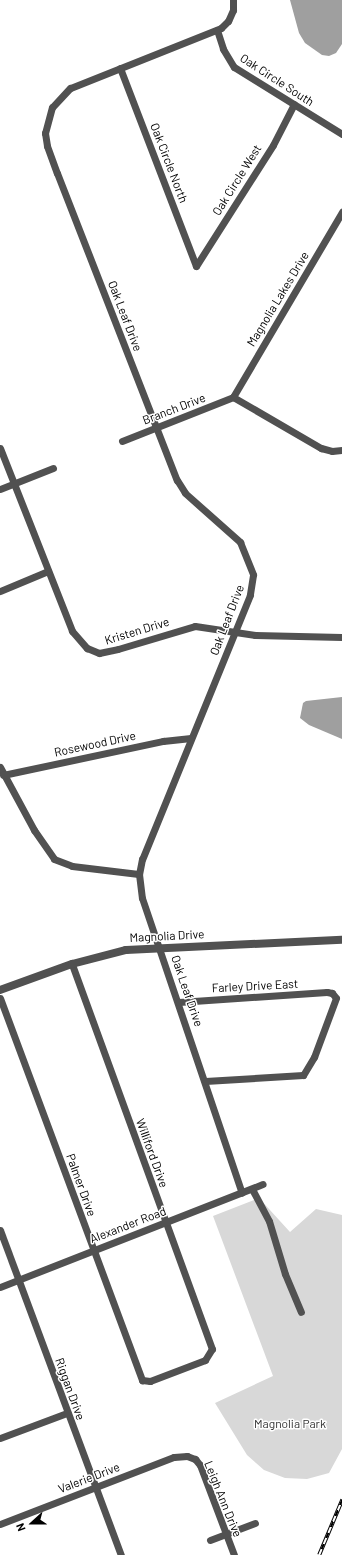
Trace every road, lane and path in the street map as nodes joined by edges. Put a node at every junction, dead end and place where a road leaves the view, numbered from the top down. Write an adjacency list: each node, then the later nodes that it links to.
1 (233, 0): 2 (street, Oak Leaf Drive)
2 (217, 30): 3 (street, Oak Leaf Drive); 4 (street, Oak Circle South)
3 (120, 68): 7 (street, Oak Circle North); 9 (street, Oak Leaf Drive)
4 (294, 104): 5 (street, Oak Circle South); 7 (street, Oak Circle West)
5 (342, 134)
6 (342, 212): 8 (street, Magnolia Lakes Drive)
7 (196, 266)
8 (234, 397): 9 (street, Branch Drive); 12 (street)
9 (156, 428): 10 (street, Branch Drive); 18 (street, Oak Leaf Drive)
10 (122, 441)
11 (0, 448): 14 (street, Kristen Drive)
12 (340, 450)
13 (53, 468): 14 (street)
14 (14, 484): 15 (street); 16 (street, Kristen Drive)
15 (0, 489)
16 (48, 571): 17 (street); 18 (street, Kristen Drive)
17 (0, 591)
18 (235, 633): 19 (street, Kristen Drive); 20 (street, Oak Leaf Drive)
19 (342, 637)
20 (191, 738): 22 (street, Rosewood Drive); 23 (street, Oak Leaf Drive)
21 (0, 767): 22 (street)
22 (3, 775): 23 (street)
23 (139, 874): 25 (street, Oak Leaf Drive)
24 (342, 940): 25 (street, Magnolia Drive)
25 (161, 948): 26 (street, Magnolia Drive); 29 (street, Oak Leaf Drive)
26 (72, 964): 27 (street, Magnolia Drive); 34 (street, Williford Drive)
27 (0, 990)
28 (0, 998): 36 (street, Palmer Drive)
29 (179, 1002): 30 (street, Oak Leaf Drive); 30 (street, Farley Drive East)
30 (205, 1081): 33 (street, Oak Leaf Drive)
31 (263, 1184): 32 (street, Alexander Road)
32 (252, 1189): 33 (street, Alexander Road); 39 (street)
33 (242, 1193): 34 (street, Alexander Road)
34 (166, 1222): 36 (street, Alexander Road); 40 (street, Williford Drive)
35 (0, 1230): 37 (street, Riggan Drive)
36 (94, 1250): 37 (street, Alexander Road); 40 (street, Palmer Drive)
37 (19, 1279): 38 (street, Alexander Road); 41 (street, Riggan Drive)
38 (0, 1287)
39 (301, 1312)
40 (142, 1380)
41 (67, 1413): 42 (street); 44 (street, Riggan Drive)
42 (0, 1438)
43 (187, 1456): 44 (street, Valerie Drive); 47 (street, Leigh Ann Drive)
44 (95, 1487): 46 (street, Valerie Drive); 49 (street, Riggan Drive)
45 (255, 1523): 47 (street)
46 (0, 1524)
47 (226, 1534): 48 (street); 50 (street, Leigh Ann Drive)
48 (210, 1540)
49 (121, 1555)
50 (234, 1555)

